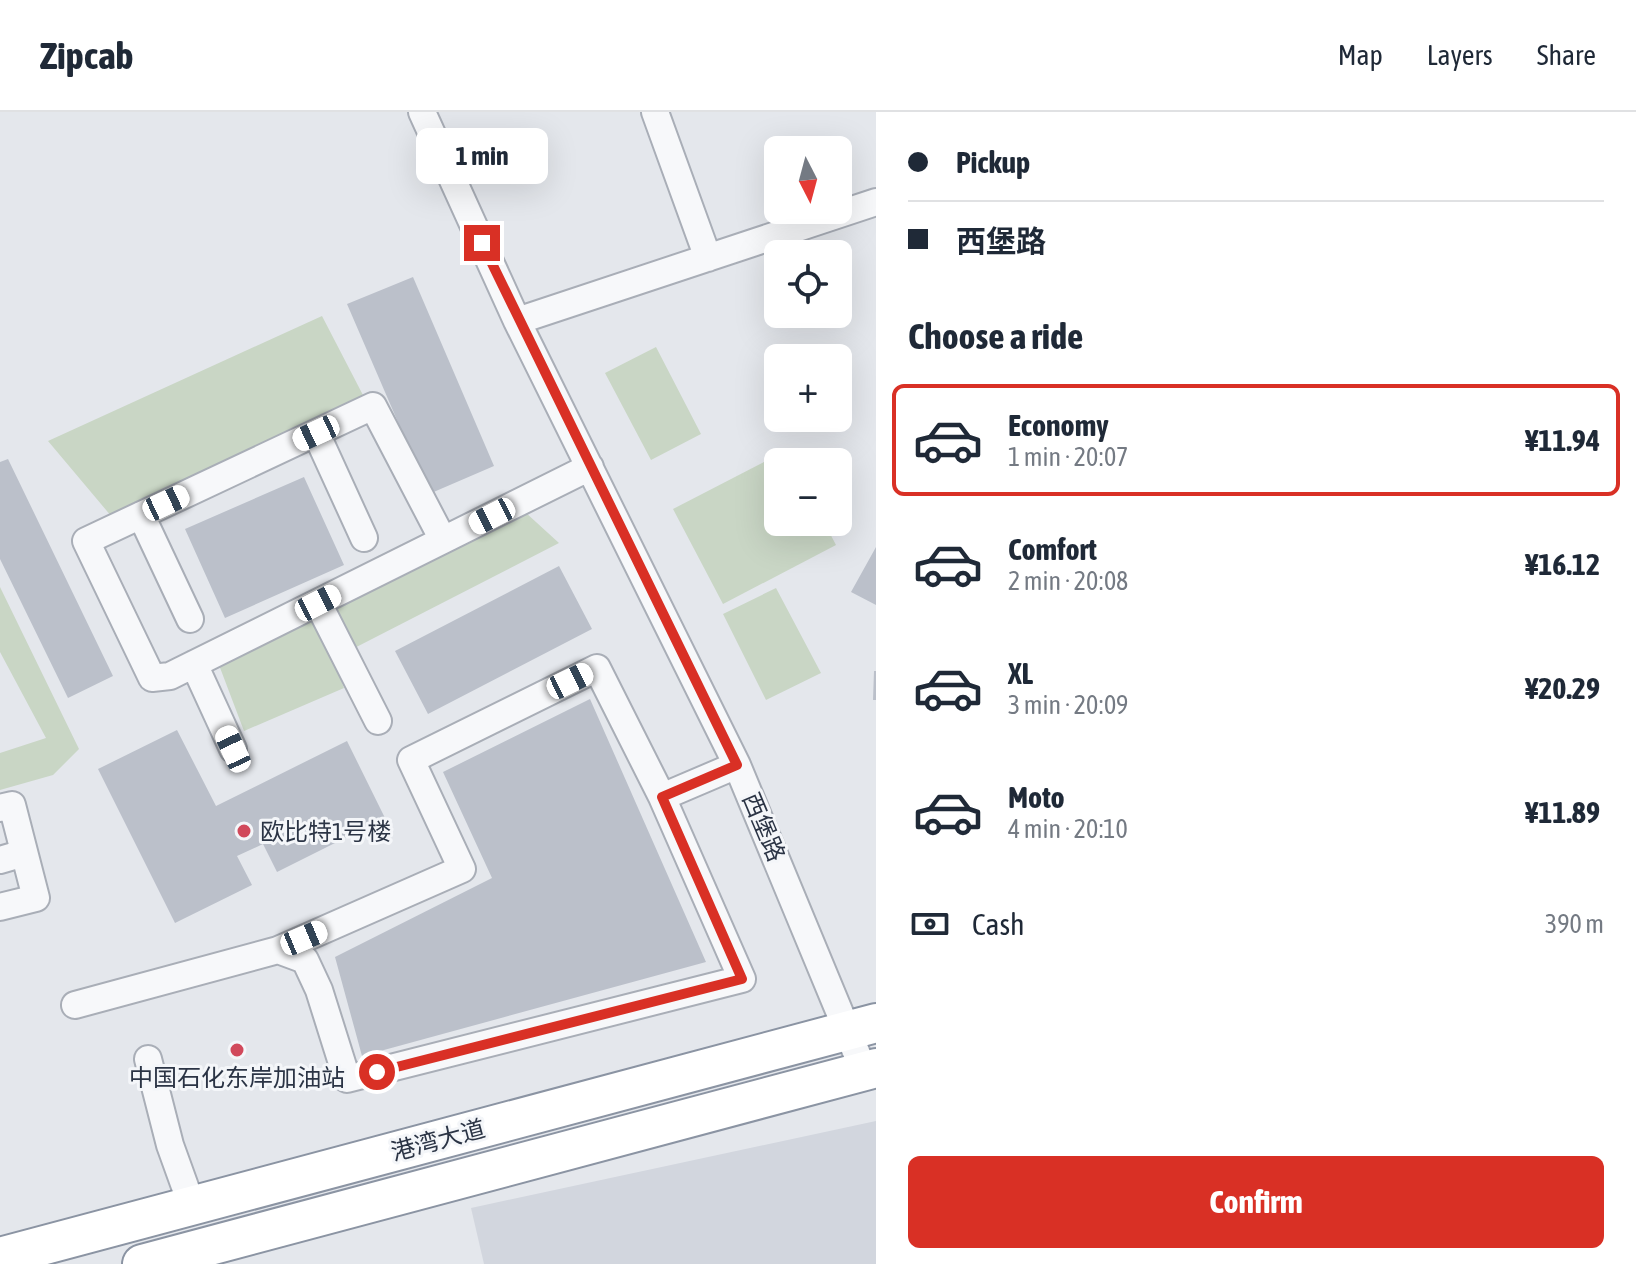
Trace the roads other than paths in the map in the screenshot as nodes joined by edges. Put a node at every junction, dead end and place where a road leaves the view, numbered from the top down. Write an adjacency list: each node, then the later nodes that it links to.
1 (422, 112): 5 (street, 西堡路)
2 (655, 112): 4 (street)
3 (876, 202): 4 (street)
4 (708, 258): 5 (street)
5 (517, 321): 7 (street, 西堡路)
6 (316, 433): 8 (street); 9 (street); 10 (street)
7 (590, 467): 10 (street); 16 (street, 西堡路)
8 (141, 515): 12 (street); 13 (street)
9 (364, 538)
10 (443, 540): 11 (street)
11 (318, 603): 13 (street); 14 (street)
12 (190, 619)
13 (194, 664): 15 (street)
14 (378, 721)
15 (233, 749)
16 (737, 765): 17 (street); 23 (street, 西堡路)
17 (662, 797): 21 (street); 21 (street)
18 (0, 808): 19 (street)
19 (12, 856): 20 (street)
20 (0, 907)
21 (278, 950): 22 (street)
22 (75, 1005)
23 (862, 1027): 25 (street, 西堡路); 26 (highway, 港湾大道)
24 (148, 1059): 26 (street)
25 (872, 1069): 28 (highway, 港湾大道)
26 (192, 1206): 27 (highway, 港湾大道)
27 (0, 1257)
28 (142, 1264)

